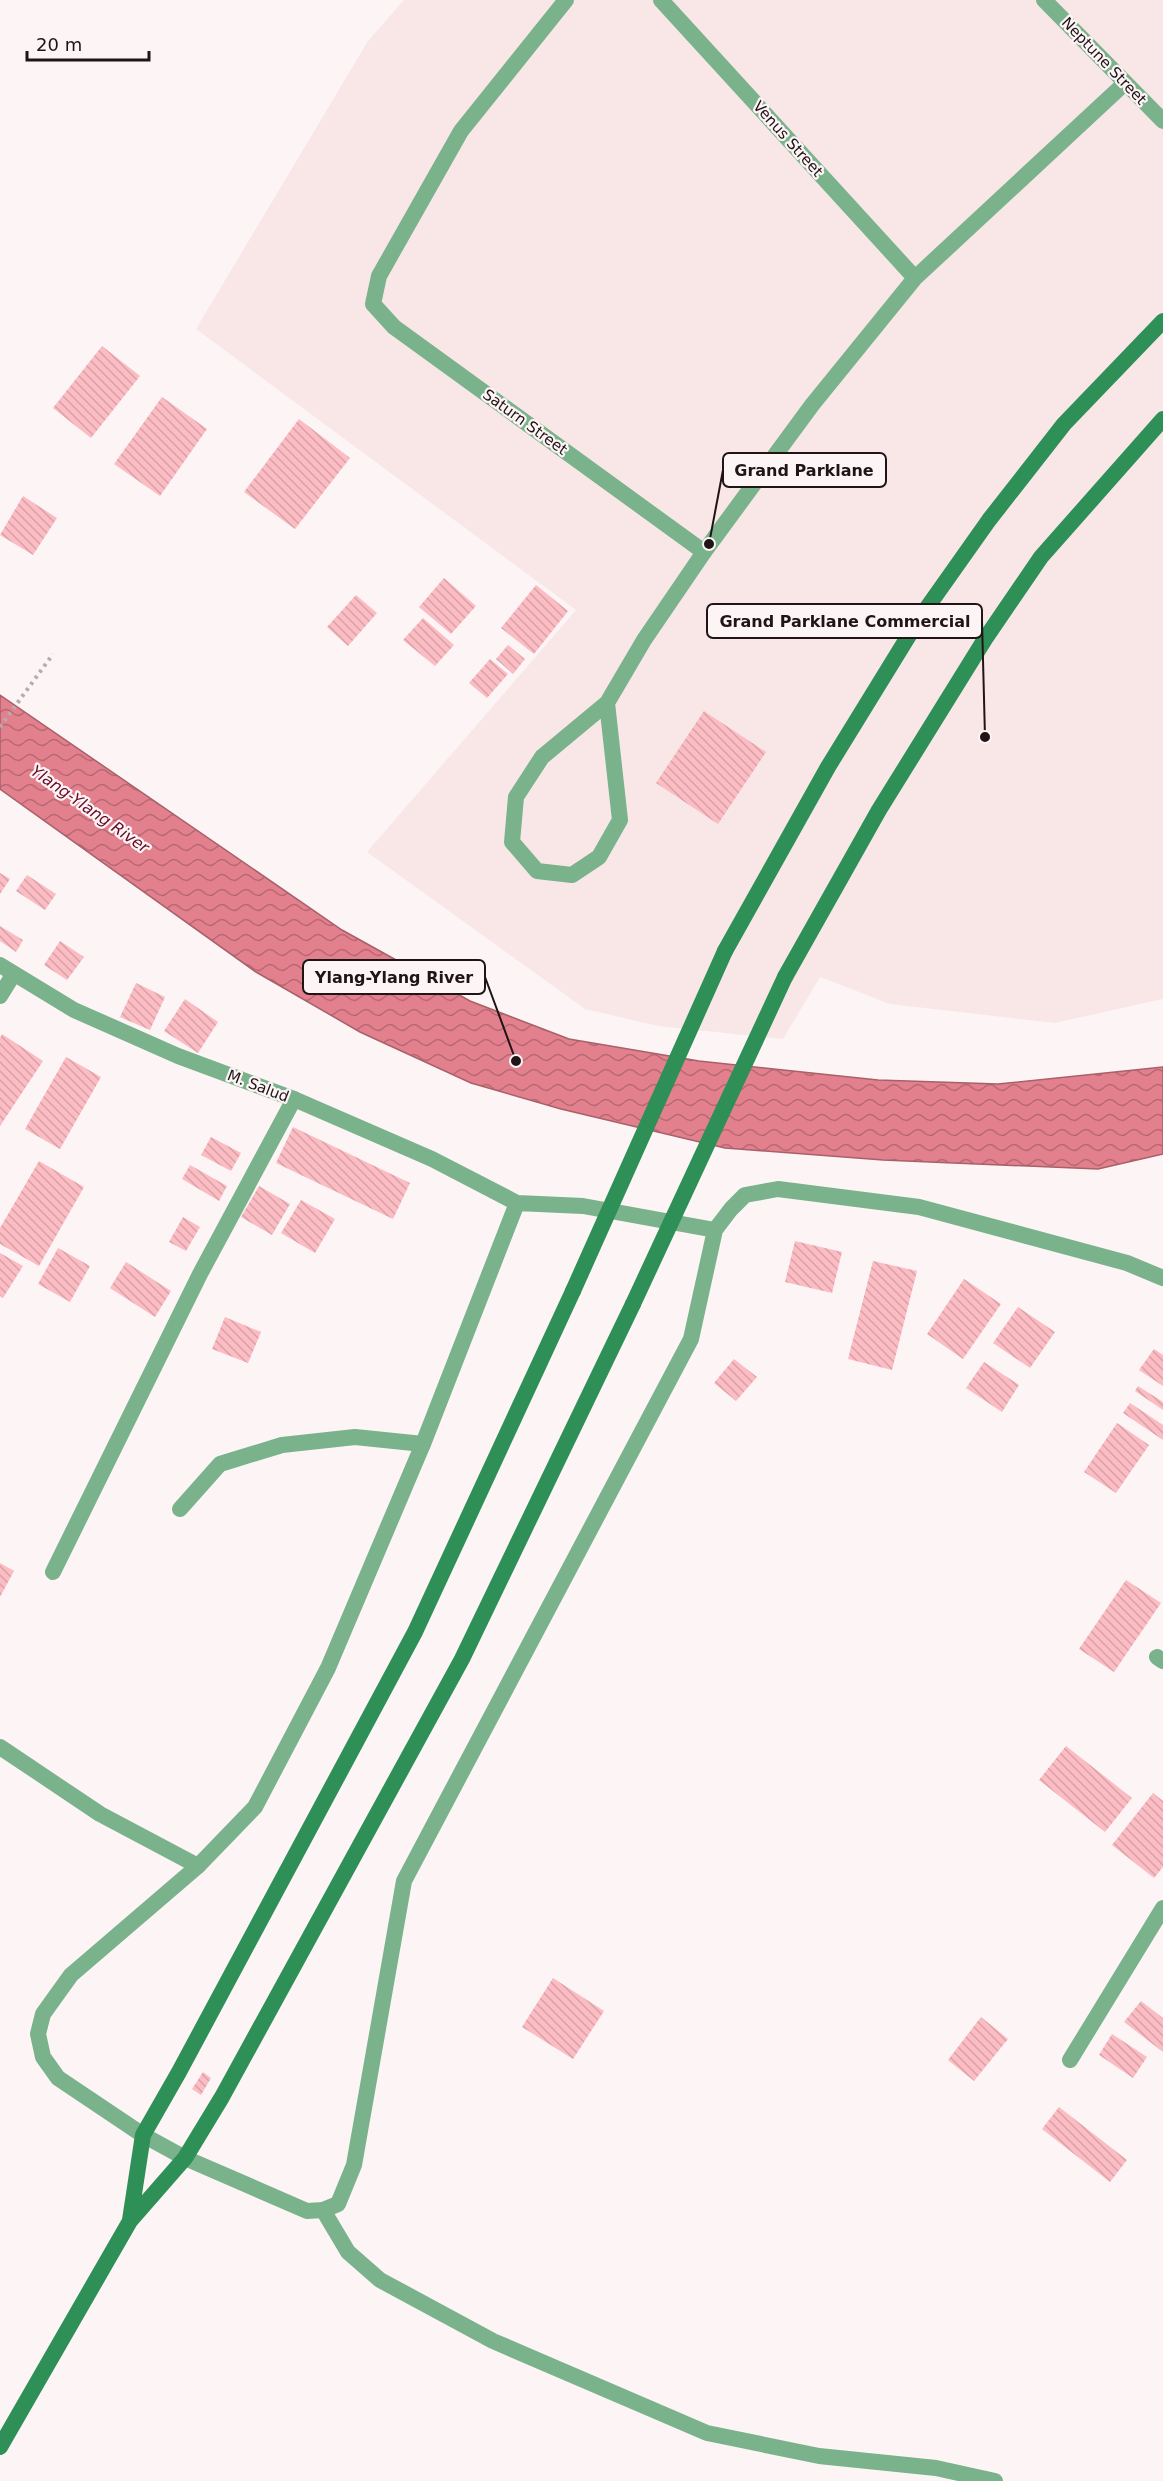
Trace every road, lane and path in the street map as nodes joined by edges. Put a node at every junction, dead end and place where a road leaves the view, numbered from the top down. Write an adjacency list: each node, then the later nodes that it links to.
1 (566, 0): 9 (street, Saturn Street)
2 (662, 0): 6 (street, Venus Street)
3 (1044, 0): 4 (street, Neptune Street)
4 (1125, 83): 5 (street, Neptune Street); 6 (street)
5 (1163, 121)
6 (915, 278): 9 (street)
7 (1163, 321): 26 (main road, bridge)
8 (1163, 419): 27 (main road, bridge)
9 (704, 552): 11 (street)
10 (53, 654): 12 (path)
11 (608, 702): 11 (street)
12 (0, 726)
13 (6, 970): 14 (street); 15 (street, M. Salud)
14 (0, 996)
15 (294, 1099): 16 (street, M. Salud); 21 (street)
16 (517, 1203): 17 (street); 19 (street)
17 (715, 1230): 18 (street); 28 (street)
18 (1163, 1278)
19 (423, 1444): 20 (street); 23 (street)
20 (180, 1509)
21 (53, 1572)
22 (0, 1747): 23 (street)
23 (198, 1866): 26 (street)
24 (1163, 1908): 25 (street)
25 (1070, 2060)
26 (143, 2135): 27 (street); 29 (main road)
27 (185, 2158): 28 (street); 29 (main road)
28 (322, 2210): 31 (street)
29 (130, 2221): 30 (main road)
30 (0, 2446)
31 (995, 2481)

